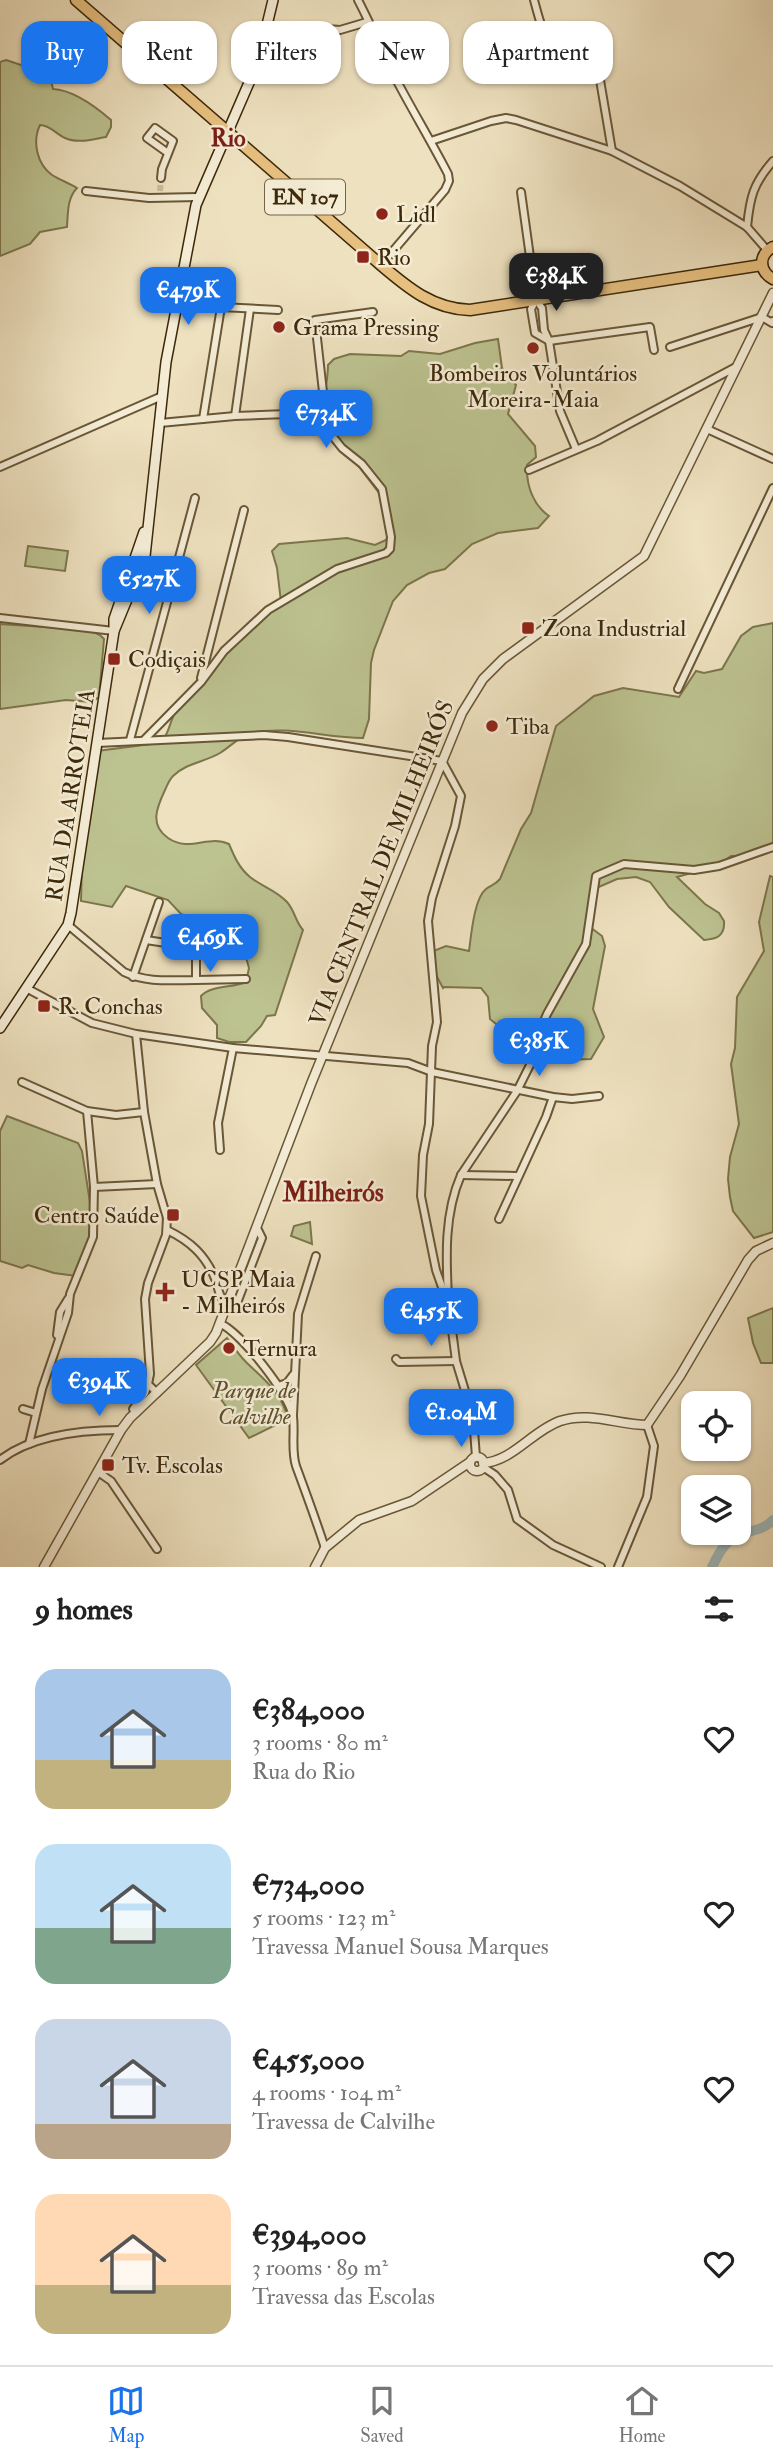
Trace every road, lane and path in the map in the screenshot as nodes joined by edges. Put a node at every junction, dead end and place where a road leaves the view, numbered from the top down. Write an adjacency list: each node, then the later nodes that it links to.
1 (76, 0): 9 (main road, EN 107)
2 (273, 0): 5 (main road, RUA DA ARROTEIA)
3 (358, 0): 6 (street)
4 (534, 0): 11 (street)
5 (268, 21)
6 (367, 21)
7 (247, 84): 9 (main road, RUA DA ARROTEIA)
8 (399, 84): 10 (street)
9 (228, 131): 17 (main road, RUA DA ARROTEIA); 20 (main road, EN 107)
10 (431, 141): 11 (street); 20 (street)
11 (612, 151): 18 (street)
12 (168, 153): 14 (street)
13 (773, 161): 18 (street)
14 (161, 178)
15 (86, 191): 17 (street)
16 (521, 192): 24 (street)
17 (198, 197): 34 (main road, RUA DA ARROTEIA)
18 (747, 227): 19 (street)
19 (770, 249): 21 (main road)
20 (381, 265): 24 (main road, EN 107)
21 (762, 265): 22 (main road); 24 (main road, EN 107)
22 (773, 279)
23 (773, 292): 28 (street, VIA CENTRAL DE MILHEIRÓS)
24 (536, 300): 30 (street)
25 (250, 309): 26 (street); 36 (street); 37 (street)
26 (278, 310)
27 (373, 312): 35 (street)
28 (762, 317): 29 (street); 31 (street); 33 (street, VIA CENTRAL DE MILHEIRÓS)
29 (773, 321)
30 (549, 341): 32 (street); 40 (street)
31 (670, 347)
32 (654, 351)
33 (737, 366): 39 (street, VIA CENTRAL DE MILHEIRÓS); 40 (street)
34 (162, 396): 38 (main road, RUA DA ARROTEIA); 42 (street)
35 (314, 413): 36 (street); 49 (street)
36 (235, 416): 37 (street)
37 (203, 419): 38 (street)
38 (160, 423): 48 (main road, RUA DA ARROTEIA)
39 (707, 429): 41 (street); 54 (street, VIA CENTRAL DE MILHEIRÓS)
40 (576, 449): 43 (street)
41 (773, 458)
42 (0, 467)
43 (529, 470)
44 (773, 488): 50 (street)
45 (195, 498): 52 (street)
46 (244, 510): 49 (street)
47 (0, 618): 48 (street)
48 (114, 631): 53 (main road, RUA DA ARROTEIA)
49 (201, 682): 51 (street)
50 (678, 689)
51 (145, 739): 52 (street); 54 (street)
52 (130, 740): 53 (street)
53 (97, 743): 57 (main road, RUA DA ARROTEIA)
54 (442, 761): 66 (street, VIA CENTRAL DE MILHEIRÓS); 67 (street)
55 (773, 847): 69 (street)
56 (159, 902): 58 (street)
57 (68, 925): 59 (street); 62 (main road, RUA DA ARROTEIA)
58 (146, 940): 59 (street); 61 (street)
59 (133, 977): 61 (street)
60 (246, 979): 61 (street)
61 (196, 980)
62 (26, 988): 63 (main road, RUA DA ARROTEIA); 64 (street)
63 (0, 1028)
64 (136, 1034): 65 (street); 73 (street)
65 (233, 1048): 66 (street); 74 (street)
66 (324, 1054): 67 (street); 83 (street, VIA CENTRAL DE MILHEIRÓS)
67 (432, 1072): 69 (street); 84 (street)
68 (22, 1082): 72 (street)
69 (517, 1091): 71 (street); 75 (street)
70 (600, 1096): 71 (street)
71 (553, 1097): 76 (street)
72 (87, 1111): 73 (street); 78 (street)
73 (144, 1112): 77 (street)
74 (220, 1150)
75 (461, 1175): 76 (street); 84 (street)
76 (517, 1176): 79 (street)
77 (157, 1184): 78 (street); 80 (street)
78 (94, 1187): 96 (street)
79 (499, 1219)
80 (167, 1230): 83 (street); 89 (street)
81 (773, 1243): 98 (street)
82 (316, 1256): 88 (street)
83 (227, 1306): 85 (street, VIA CENTRAL DE MILHEIRÓS)
84 (449, 1307): 87 (street)
85 (221, 1324): 90 (street); 92 (street, VIA CENTRAL DE MILHEIRÓS)
86 (396, 1359): 87 (street)
87 (456, 1361): 102 (street)
88 (294, 1369): 90 (street); 91 (street)
89 (148, 1384): 92 (street); 95 (street)
90 (278, 1386): 93 (street)
91 (295, 1389): 93 (street); 97 (street)
92 (157, 1393): 95 (street, VIA CENTRAL DE MILHEIRÓS)
93 (284, 1395): 97 (street)
94 (23, 1409): 96 (street)
95 (137, 1412): 99 (street, VIA CENTRAL DE MILHEIRÓS)
96 (36, 1413): 100 (street)
97 (293, 1416): 104 (street)
98 (647, 1425): 102 (street); 109 (street)
99 (121, 1430): 100 (street); 103 (street, VIA CENTRAL DE MILHEIRÓS)
100 (29, 1444): 101 (street)
101 (0, 1460)
102 (477, 1464): 104 (street); 108 (street)
103 (98, 1472): 105 (street); 106 (street, VIA CENTRAL DE MILHEIRÓS)
104 (325, 1548): 107 (street)
105 (157, 1549)
106 (44, 1567)
107 (315, 1567)
108 (601, 1567)
109 (618, 1567)

